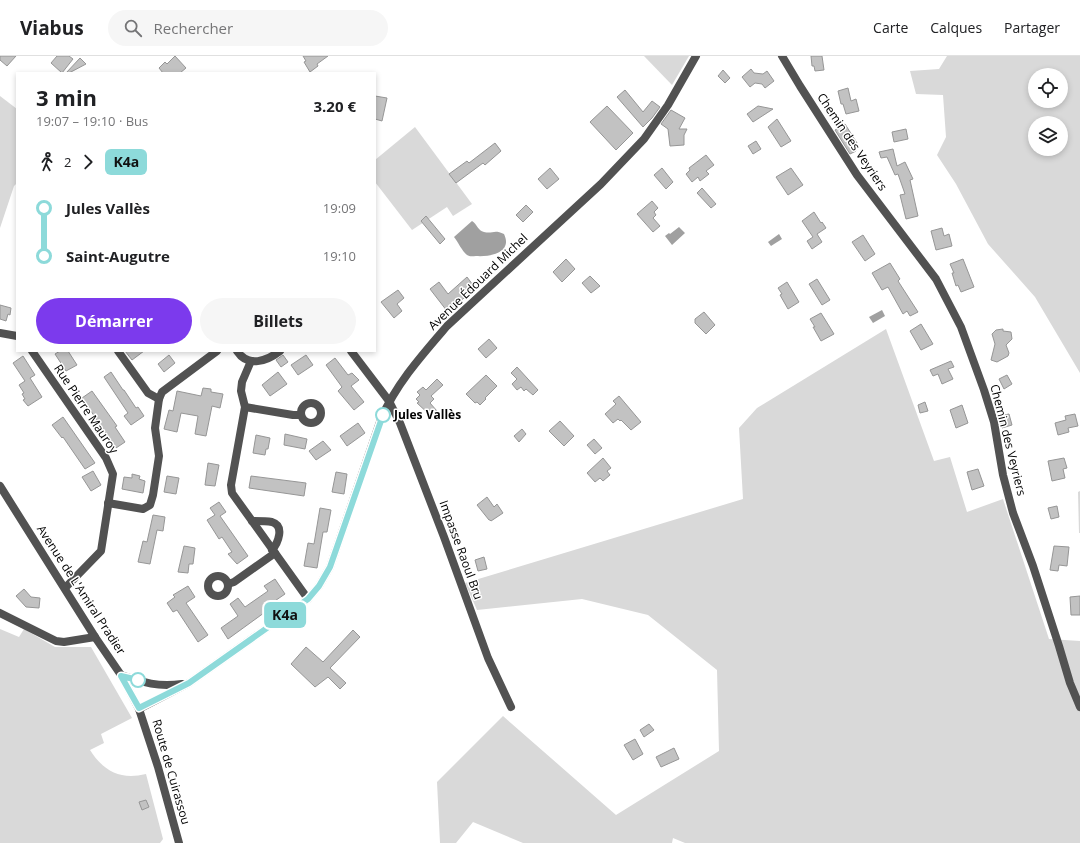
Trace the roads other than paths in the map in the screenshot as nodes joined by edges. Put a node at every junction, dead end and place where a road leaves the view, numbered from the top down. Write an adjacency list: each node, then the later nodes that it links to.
1 (696, 56): 13 (street, Avenue Édouard Michel)
2 (782, 56): 28 (street, Chemin des Veyriers)
3 (0, 333): 4 (street)
4 (16, 336)
5 (33, 352): 17 (street, Rue Pierre Mauroy)
6 (119, 352): 12 (street)
7 (216, 352): 12 (street)
8 (238, 352): 11 (street)
9 (279, 352): 11 (street)
10 (352, 352): 13 (street, Impasse Raoul Bru)
11 (252, 361): 14 (street)
12 (159, 399): 17 (street)
13 (389, 401): 22 (street, Avenue Édouard Michel); 27 (street, Impasse Raoul Bru)
14 (244, 407): 15 (street); 18 (street)
15 (301, 415)
16 (0, 486): 21 (street, Avenue de L'Amiral Pradier)
17 (108, 503): 21 (street, Rue Pierre Mauroy)
18 (252, 521): 19 (street); 19 (street)
19 (274, 552): 20 (street); 22 (street)
20 (228, 584)
21 (65, 588): 24 (street, Avenue de L'Amiral Pradier)
22 (308, 599): 26 (street, Avenue Édouard Michel)
23 (0, 613): 24 (street)
24 (95, 637): 25 (street, Avenue de L'Amiral Pradier)
25 (121, 676): 26 (street, Avenue Édouard Michel); 29 (street, Avenue de L'Amiral Pradier)
26 (189, 683): 29 (street, Avenue Édouard Michel)
27 (511, 707)
28 (1080, 707)
29 (139, 708): 30 (street, Route de Cuirassou)
30 (179, 843)

